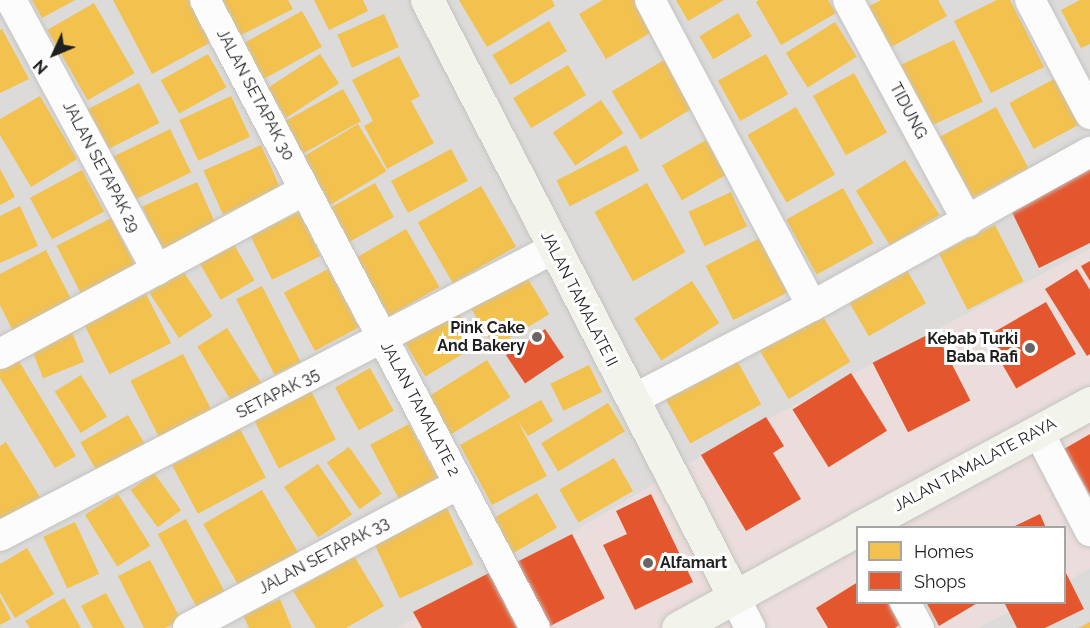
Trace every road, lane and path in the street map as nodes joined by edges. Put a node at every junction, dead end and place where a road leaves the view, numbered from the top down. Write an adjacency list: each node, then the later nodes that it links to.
1 (11, 0): 12 (street, JALAN SETAPAK 29)
2 (205, 0): 9 (street, JALAN SETAPAK 30)
3 (427, 0): 11 (street, JALAN TAMALATE II)
4 (650, 0): 13 (street)
5 (848, 0): 10 (street, TIDUNG)
6 (1030, 0): 7 (street)
7 (1090, 114)
8 (1090, 152): 10 (street)
9 (305, 190): 12 (street); 14 (street, JALAN TAMALATE 2)
10 (968, 222): 13 (street)
11 (554, 249): 14 (street, SETAPAK 35); 16 (street, JALAN TAMALATE II)
12 (157, 270): 15 (street)
13 (812, 306): 16 (street)
14 (384, 340): 19 (street, JALAN TAMALATE 2); 23 (street, SETAPAK 35)
15 (4, 344)
16 (632, 400): 24 (street, JALAN TAMALATE II)
17 (1090, 403): 18 (street, JALAN TAMALATE RAYA)
18 (1038, 431): 20 (street, JALAN TAMALATE RAYA); 22 (street)
19 (459, 484): 26 (street, JALAN SETAPAK 33); 27 (street, JALAN TAMALATE 2)
20 (863, 526)
21 (856, 530): 24 (street, JALAN TAMALATE RAYA)
22 (1090, 531)
23 (0, 536)
24 (734, 596): 28 (street, JALAN TAMALATE RAYA); 29 (street)
25 (906, 604): 30 (street)
26 (188, 628)
27 (535, 628)
28 (678, 628)
29 (750, 628)
30 (919, 628)

